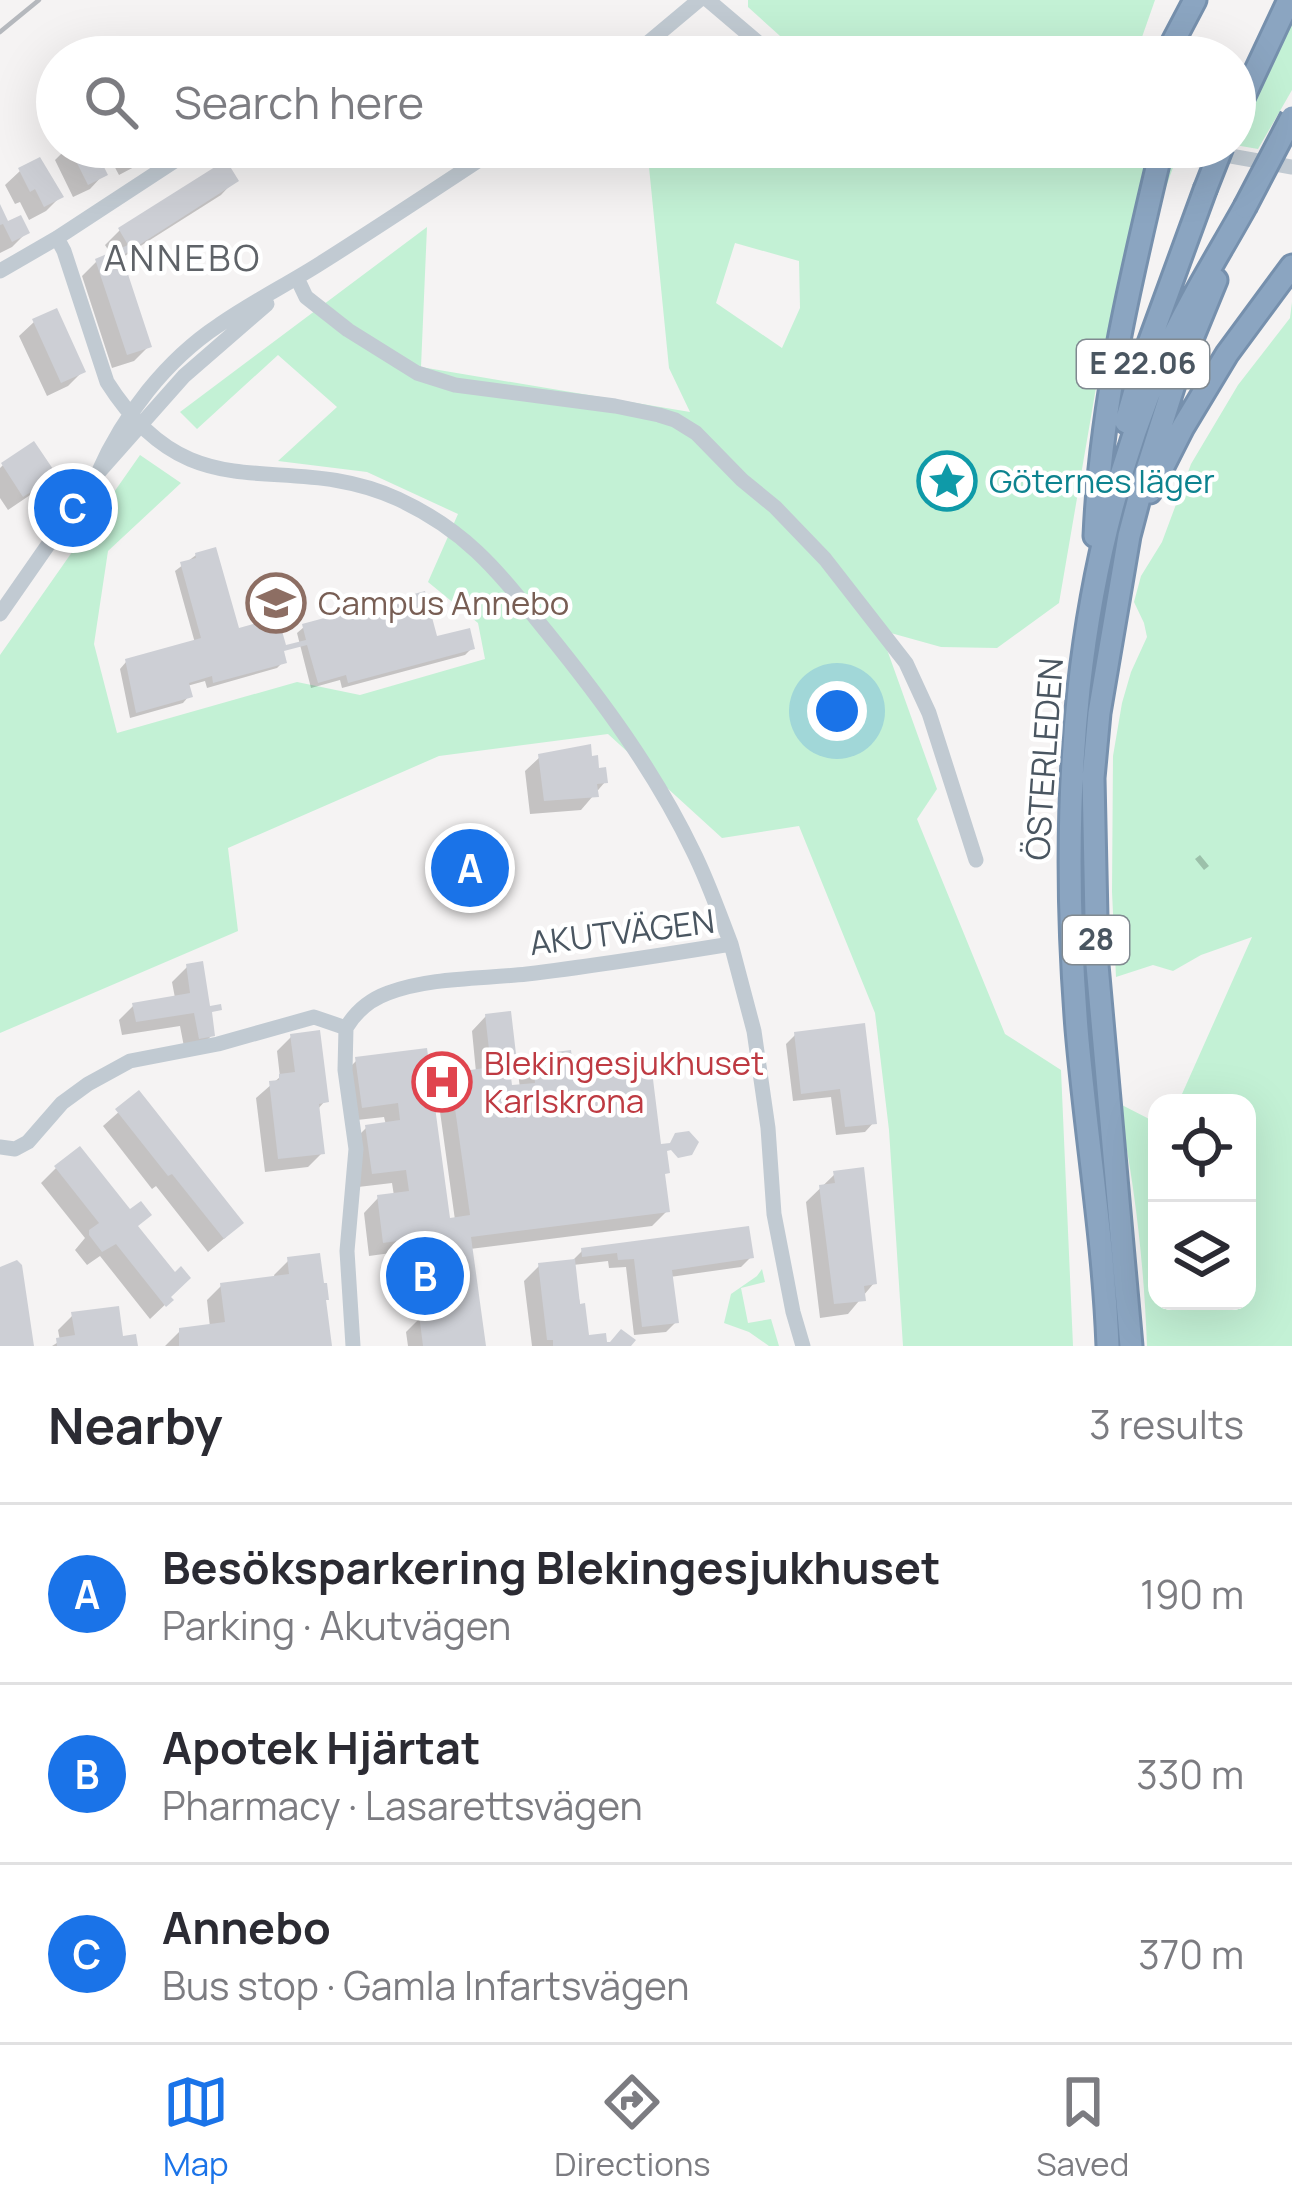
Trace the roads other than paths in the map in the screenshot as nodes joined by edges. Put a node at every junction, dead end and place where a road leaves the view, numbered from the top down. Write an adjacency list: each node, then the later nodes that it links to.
1 (704, 0): 4 (street); 5 (street)
2 (1195, 0): 6 (highway)
3 (1288, 0): 7 (highway)
4 (658, 36)
5 (749, 36)
6 (1177, 36)
7 (1256, 69)
8 (1292, 117): 15 (highway, ÖSTERLEDEN / 28, bridge)
9 (1256, 161): 10 (street)
10 (1292, 167)
11 (164, 168): 16 (street)
12 (467, 168): 19 (street)
13 (1157, 168): 23 (highway)
14 (1214, 168): 22 (highway, E 22.06, bridge)
15 (1245, 207): 21 (highway, ÖSTERLEDEN / 28); 22 (highway, ÖSTERLEDEN / 28)
16 (56, 238): 18 (street); 20 (street)
17 (1292, 266): 21 (highway, E 22.06)
18 (0, 271)
19 (297, 278): 20 (street); 25 (street)
20 (136, 419): 24 (street); 26 (street)
21 (1129, 536): 32 (highway, ÖSTERLEDEN / 28)
22 (1102, 545): 23 (highway, ÖSTERLEDEN / 28)
23 (1093, 595): 31 (highway, ÖSTERLEDEN / 28)
24 (0, 614)
25 (976, 860)
26 (730, 944): 27 (street, AKUTVÄGEN); 30 (street, AKUTVÄGEN)
27 (346, 1028): 28 (street); 29 (street)
28 (0, 1147)
29 (353, 1346)
30 (802, 1346)
31 (1108, 1346)
32 (1131, 1346)

